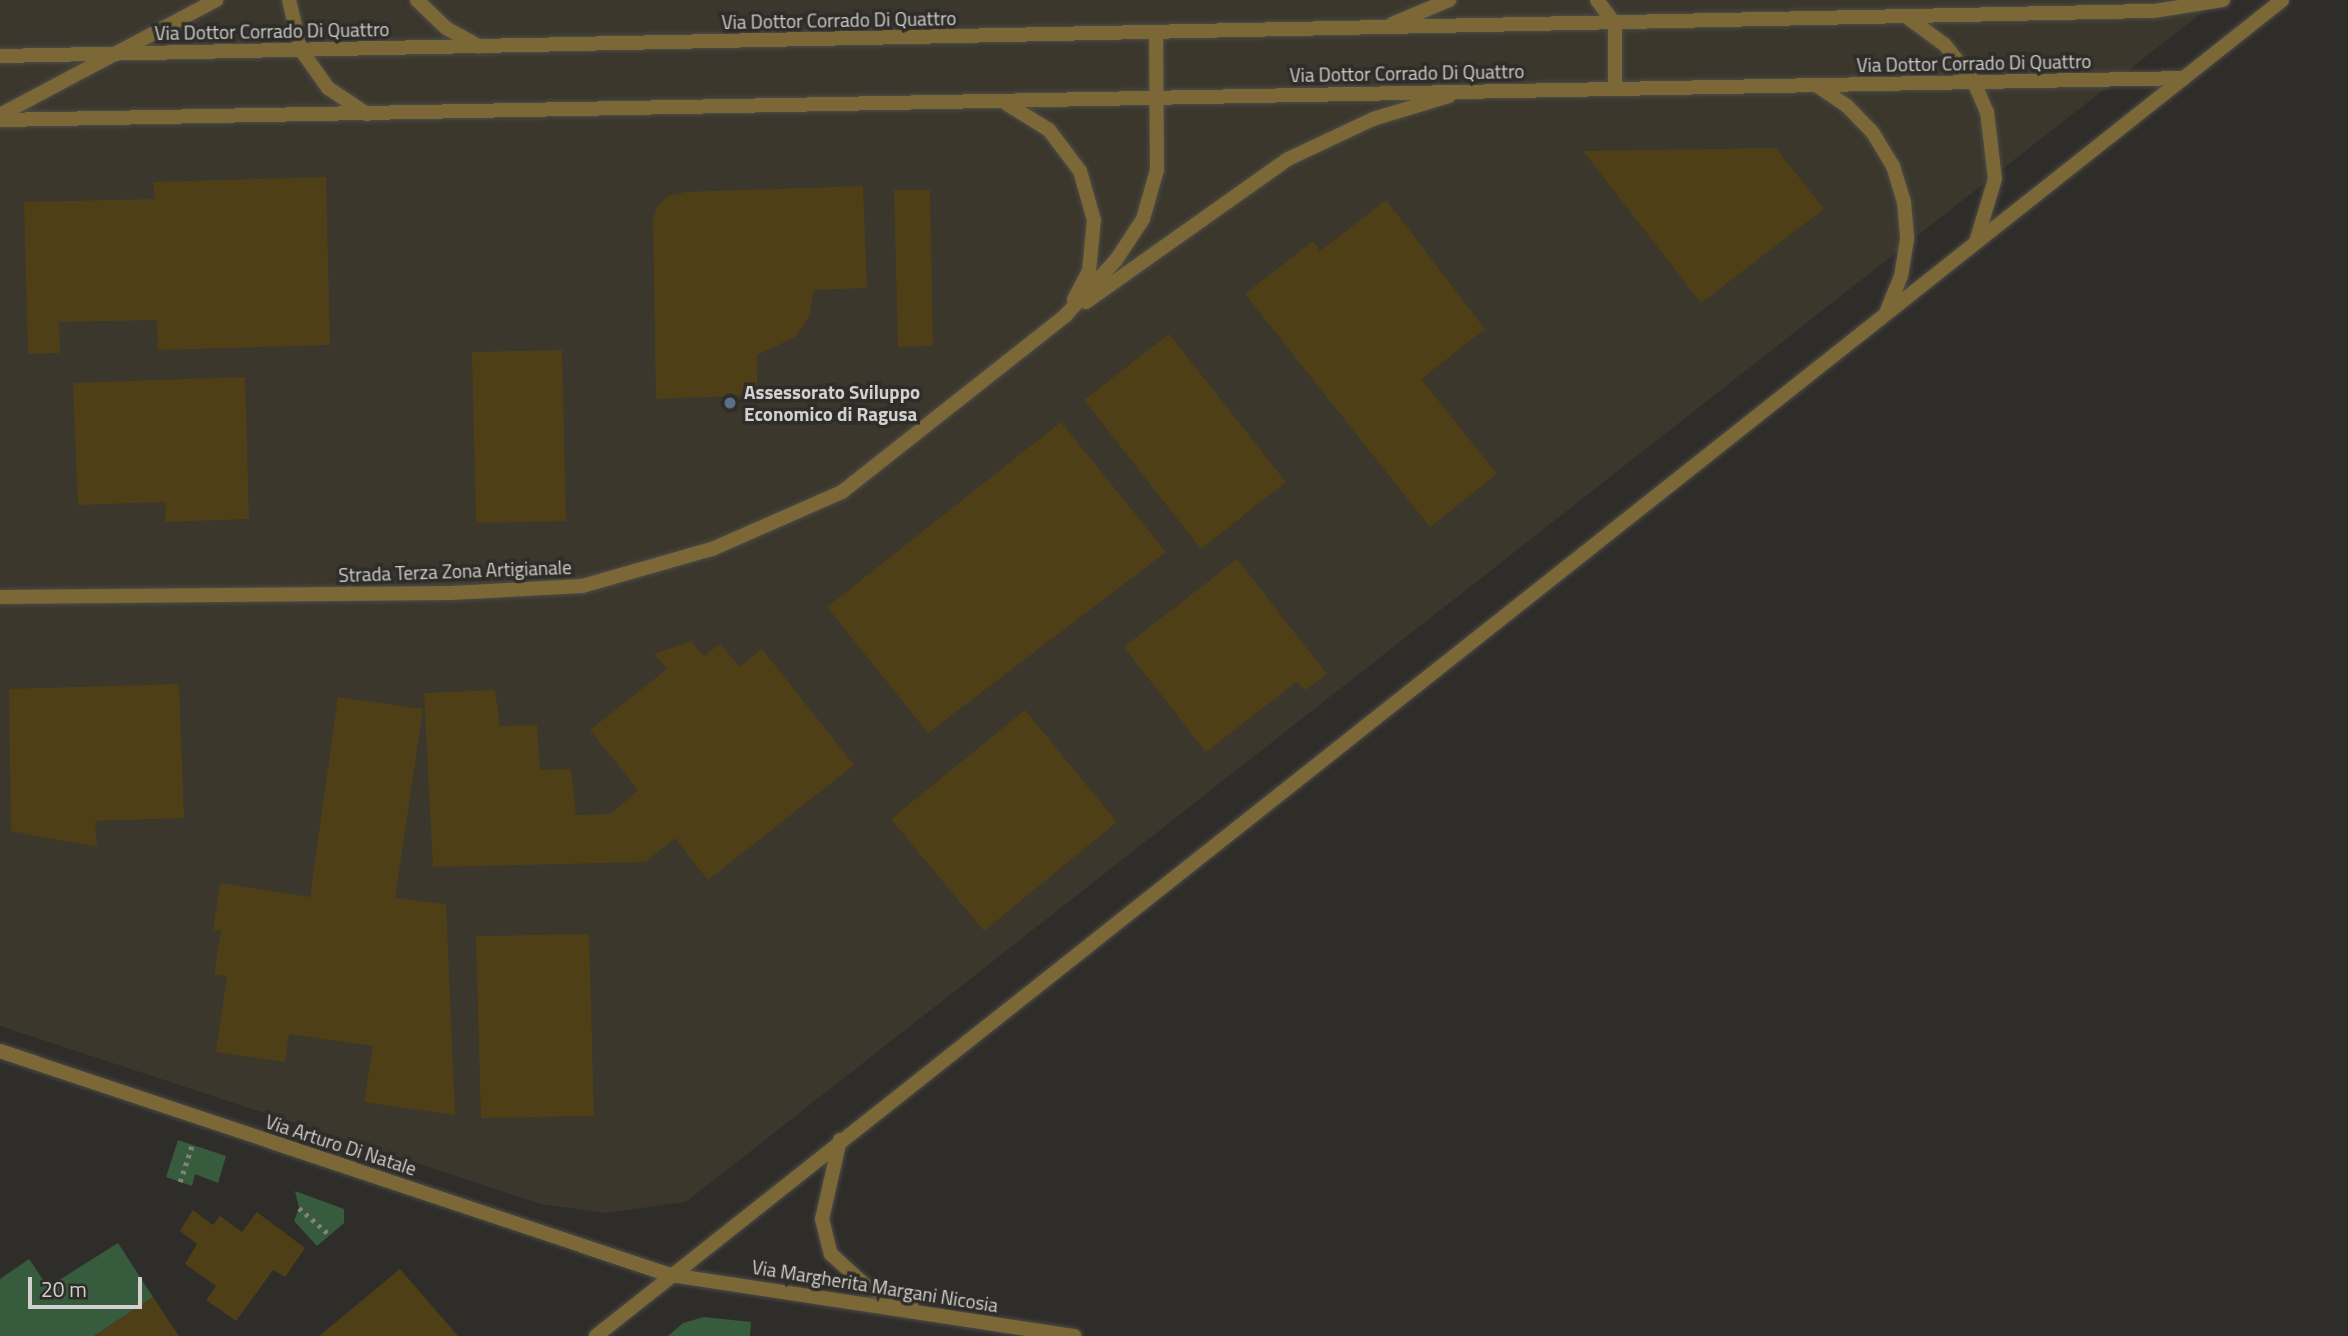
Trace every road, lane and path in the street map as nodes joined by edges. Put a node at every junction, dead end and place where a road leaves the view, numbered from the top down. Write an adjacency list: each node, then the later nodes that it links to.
1 (216, 0): 14 (street)
2 (289, 0): 13 (street)
3 (417, 0): 12 (street)
4 (1448, 0): 10 (street)
5 (1597, 0): 9 (street)
6 (2223, 0): 8 (street, Via Dottor Corrado Di Quattro)
7 (2282, 0): 16 (street)
8 (1906, 17): 9 (street, Via Dottor Corrado Di Quattro); 17 (street)
9 (1615, 24): 10 (street, Via Dottor Corrado Di Quattro); 19 (street)
10 (1383, 28): 11 (street, Via Dottor Corrado Di Quattro)
11 (1156, 32): 12 (street, Via Dottor Corrado Di Quattro); 21 (street, Strada Terza Zona Artigianale)
12 (481, 47): 13 (street, Via Dottor Corrado Di Quattro)
13 (300, 50): 14 (street, Via Dottor Corrado Di Quattro); 23 (street)
14 (116, 53): 15 (street, Via Dottor Corrado Di Quattro); 24 (street)
15 (0, 56)
16 (2184, 78): 17 (street, Via Dottor Corrado Di Quattro); 26 (street)
17 (1974, 82): 18 (street, Via Dottor Corrado Di Quattro); 26 (street)
18 (1816, 85): 19 (street, Via Dottor Corrado Di Quattro); 27 (street)
19 (1615, 88): 20 (street, Via Dottor Corrado Di Quattro)
20 (1467, 91): 21 (street, Via Dottor Corrado Di Quattro); 28 (street)
21 (1157, 99): 22 (street, Via Dottor Corrado Di Quattro); 28 (street, Strada Terza Zona Artigianale)
22 (1006, 103): 23 (street, Via Dottor Corrado Di Quattro); 28 (street)
23 (367, 114): 25 (street, Via Dottor Corrado Di Quattro)
24 (0, 115)
25 (0, 120)
26 (1976, 242): 27 (street)
27 (1887, 311): 31 (street)
28 (1065, 316): 29 (street, Strada Terza Zona Artigianale)
29 (0, 597)
30 (0, 1051): 36 (street, Via Arturo Di Natale)
31 (841, 1140): 36 (street); 37 (street)
32 (192, 1145): 33 (path)
33 (180, 1182)
34 (299, 1208): 35 (path)
35 (330, 1235)
36 (670, 1275): 37 (street, Via Margherita Margani Nicosia); 38 (street)
37 (929, 1314): 39 (street, Via Margherita Margani Nicosia)
38 (596, 1336)
39 (1074, 1336)

